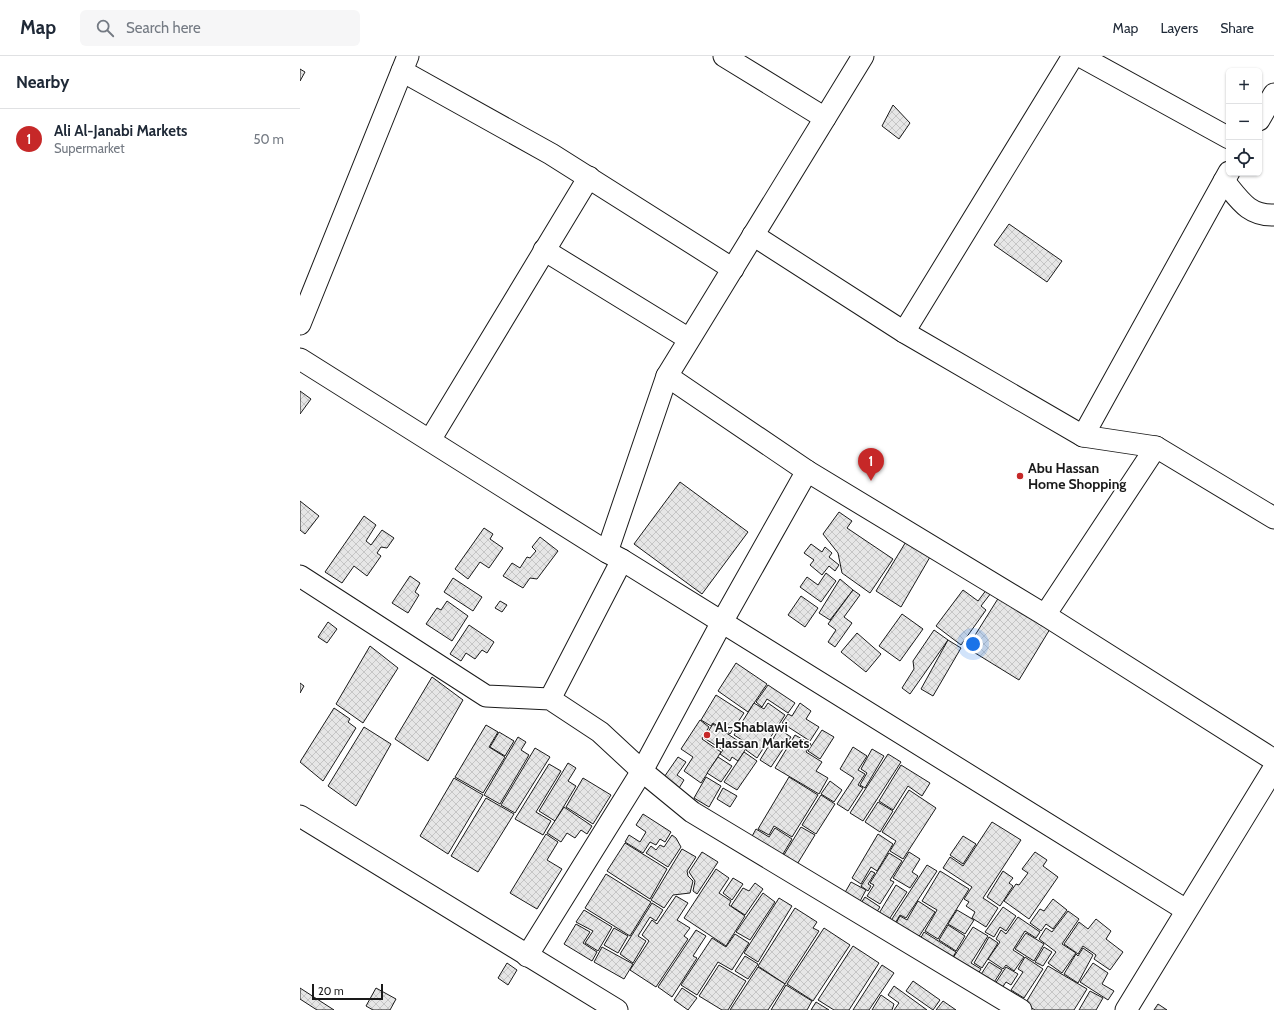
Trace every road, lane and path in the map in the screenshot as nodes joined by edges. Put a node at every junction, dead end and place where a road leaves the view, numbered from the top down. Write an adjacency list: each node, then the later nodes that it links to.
1 (724, 56): 8 (street)
2 (863, 56): 8 (street)
3 (1074, 56): 17 (street)
4 (1080, 56): 9 (street)
5 (405, 64): 10 (street); 16 (street)
6 (1274, 94): 7 (street)
7 (1262, 115)
8 (825, 118): 13 (street)
9 (1226, 136)
10 (589, 177): 14 (street); 15 (street)
11 (1226, 177): 12 (street); 21 (street)
12 (1274, 215)
13 (753, 235): 15 (street); 17 (street)
14 (544, 250): 18 (street); 22 (street)
15 (733, 268): 18 (street)
16 (300, 324)
17 (904, 332): 21 (street)
18 (689, 339): 20 (street)
19 (300, 359): 22 (street)
20 (667, 376): 24 (street); 26 (street)
21 (1083, 436): 23 (street)
22 (430, 440): 26 (street)
23 (1156, 447): 25 (street); 28 (street)
24 (807, 471): 28 (street); 29 (street)
25 (1274, 518)
26 (614, 556): 29 (street); 30 (street)
27 (300, 576): 30 (street)
28 (1045, 615): 31 (street)
29 (722, 622): 33 (street); 35 (street)
30 (550, 699): 33 (street)
31 (1274, 760)
32 (1274, 768): 35 (street)
33 (642, 771): 36 (street); 38 (street)
34 (300, 816): 36 (street)
35 (1186, 910): 39 (street)
36 (527, 956): 37 (street)
37 (617, 1010)
38 (1021, 1010)
39 (1126, 1010)

